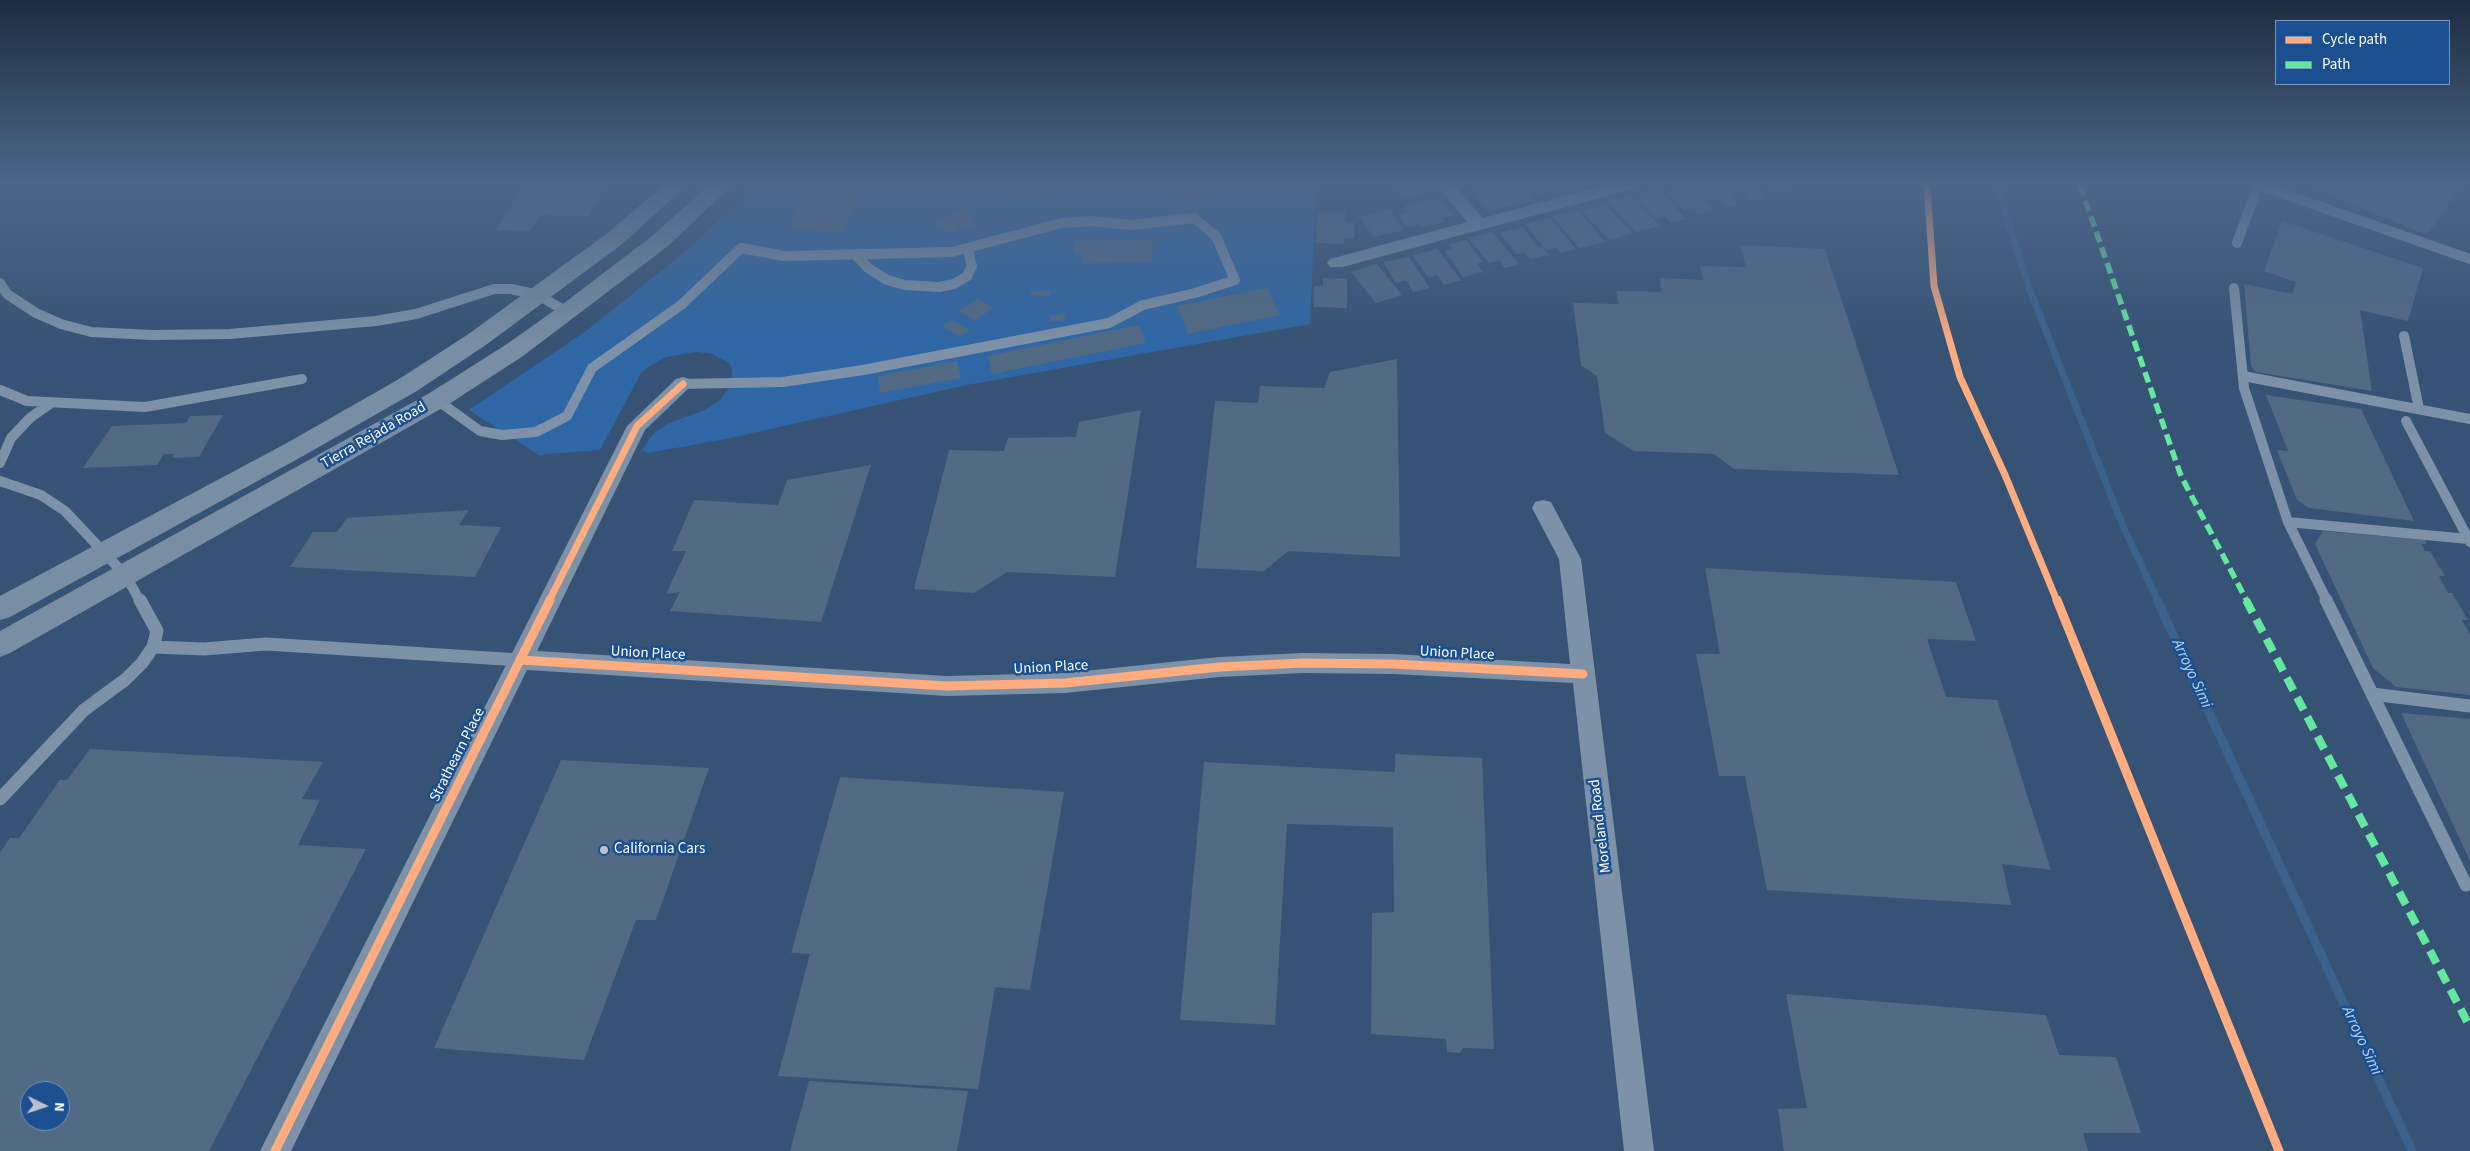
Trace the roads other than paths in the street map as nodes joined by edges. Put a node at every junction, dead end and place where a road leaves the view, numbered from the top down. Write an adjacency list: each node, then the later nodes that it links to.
1 (614, 239): 15 (main road, Tierra Rejada Road)
2 (663, 239): 16 (main road, Tierra Rejada Road)
3 (1003, 239): 9 (lane)
4 (1217, 239): 20 (lane)
5 (1424, 239): 12 (street)
6 (2239, 239): 8 (lane)
7 (2412, 239): 11 (lane)
8 (2237, 243)
9 (968, 250): 10 (lane); 10 (lane)
10 (855, 254): 22 (lane)
11 (2470, 259)
12 (1336, 263)
13 (0, 283): 15 (lane)
14 (2234, 288): 18 (lane)
15 (538, 295): 16 (lane); 33 (main road, Tierra Rejada Road)
16 (567, 312): 22 (main road, Tierra Rejada Road)
17 (2404, 336): 24 (lane)
18 (2242, 376): 24 (lane); 30 (lane)
19 (302, 379): 23 (lane)
20 (683, 384): 38 (street, Strathearn Place)
21 (0, 390): 23 (lane)
22 (437, 400): 34 (main road, Tierra Rejada Road)
23 (51, 403): 27 (lane)
24 (2419, 409): 25 (lane)
25 (2470, 419)
26 (2406, 421): 31 (lane)
27 (0, 463)
28 (0, 481): 33 (lane)
29 (1543, 508): 39 (street, Moreland Road)
30 (2288, 522): 32 (lane); 40 (lane)
31 (2465, 526): 32 (lane)
32 (2469, 540)
33 (104, 552): 34 (lane); 35 (main road, Tierra Rejada Road)
34 (126, 576): 36 (main road, Tierra Rejada Road); 37 (lane)
35 (0, 609)
36 (0, 645)
37 (153, 647): 38 (lane); 42 (lane)
38 (520, 660): 39 (street, Union Place); 44 (street, Strathearn Place)
39 (1583, 674): 45 (street, Moreland Road)
40 (2372, 694): 41 (lane); 43 (lane)
41 (2470, 706)
42 (0, 799)
43 (2466, 885)
44 (275, 1151)
45 (1640, 1151)

